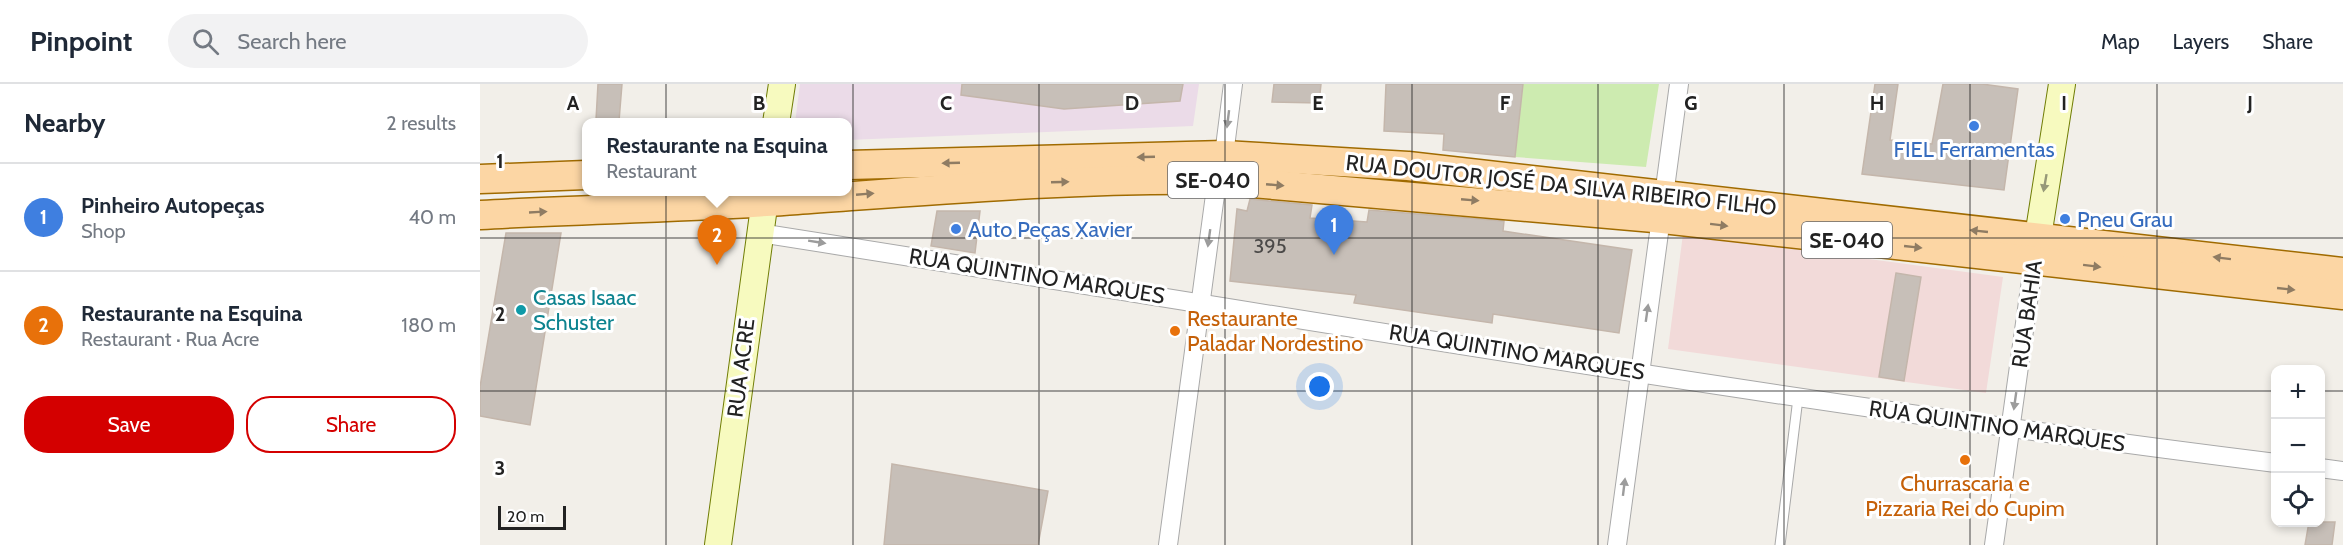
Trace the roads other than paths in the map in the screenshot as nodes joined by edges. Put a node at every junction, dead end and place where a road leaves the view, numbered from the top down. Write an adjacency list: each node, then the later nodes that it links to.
1 (782, 84): 5 (main road)
2 (1233, 84): 7 (street, one-way to 7)
3 (1679, 84): 12 (street)
4 (2062, 84): 15 (main road, RUA BAHIA, one-way to 15)
5 (777, 118)
6 (852, 165): 7 (main road, RUA DOUTOR JOSÉ DA SILVA RIBEIRO FILHO / SE-040, one-way to 6)
7 (1221, 167): 10 (main road, RUA DOUTOR JOSÉ DA SILVA RIBEIRO FILHO / SE-040, one-way to 7); 12 (main road, RUA DOUTOR JOSÉ DA SILVA RIBEIRO FILHO / SE-040); 18 (street, one-way to 18)
8 (582, 175): 9 (main road)
9 (480, 179)
10 (852, 191)
11 (765, 196): 13 (main road, RUA DOUTOR JOSÉ DA SILVA RIBEIRO FILHO / SE-040, one-way to 11); 14 (main road, RUA ACRE)
12 (1662, 207): 15 (main road, RUA DOUTOR JOSÉ DA SILVA RIBEIRO FILHO / SE-040); 19 (street, one-way to 12)
13 (480, 215)
14 (759, 233): 18 (street, RUA QUINTINO MARQUES, one-way to 18); 25 (main road, RUA ACRE)
15 (2036, 248): 16 (main road, RUA DOUTOR JOSÉ DA SILVA RIBEIRO FILHO / SE-040, one-way to 15); 17 (main road, RUA DOUTOR JOSÉ DA SILVA RIBEIRO FILHO / SE-040, one-way to 17); 21 (street, RUA BAHIA, one-way to 21)
16 (2343, 272)
17 (2343, 295)
18 (1201, 302): 19 (street, RUA QUINTINO MARQUES); 26 (street)
19 (1639, 371): 20 (street, RUA QUINTINO MARQUES); 27 (street, one-way to 19)
20 (1798, 398): 21 (street, RUA QUINTINO MARQUES); 28 (lane)
21 (2011, 430): 22 (street, RUA QUINTINO MARQUES); 29 (street, RUA BAHIA)
22 (2271, 462)
23 (2325, 469): 24 (street)
24 (2343, 471)
25 (718, 545)
26 (1168, 545)
27 (1617, 545)
28 (1780, 545)
29 (1994, 545)

